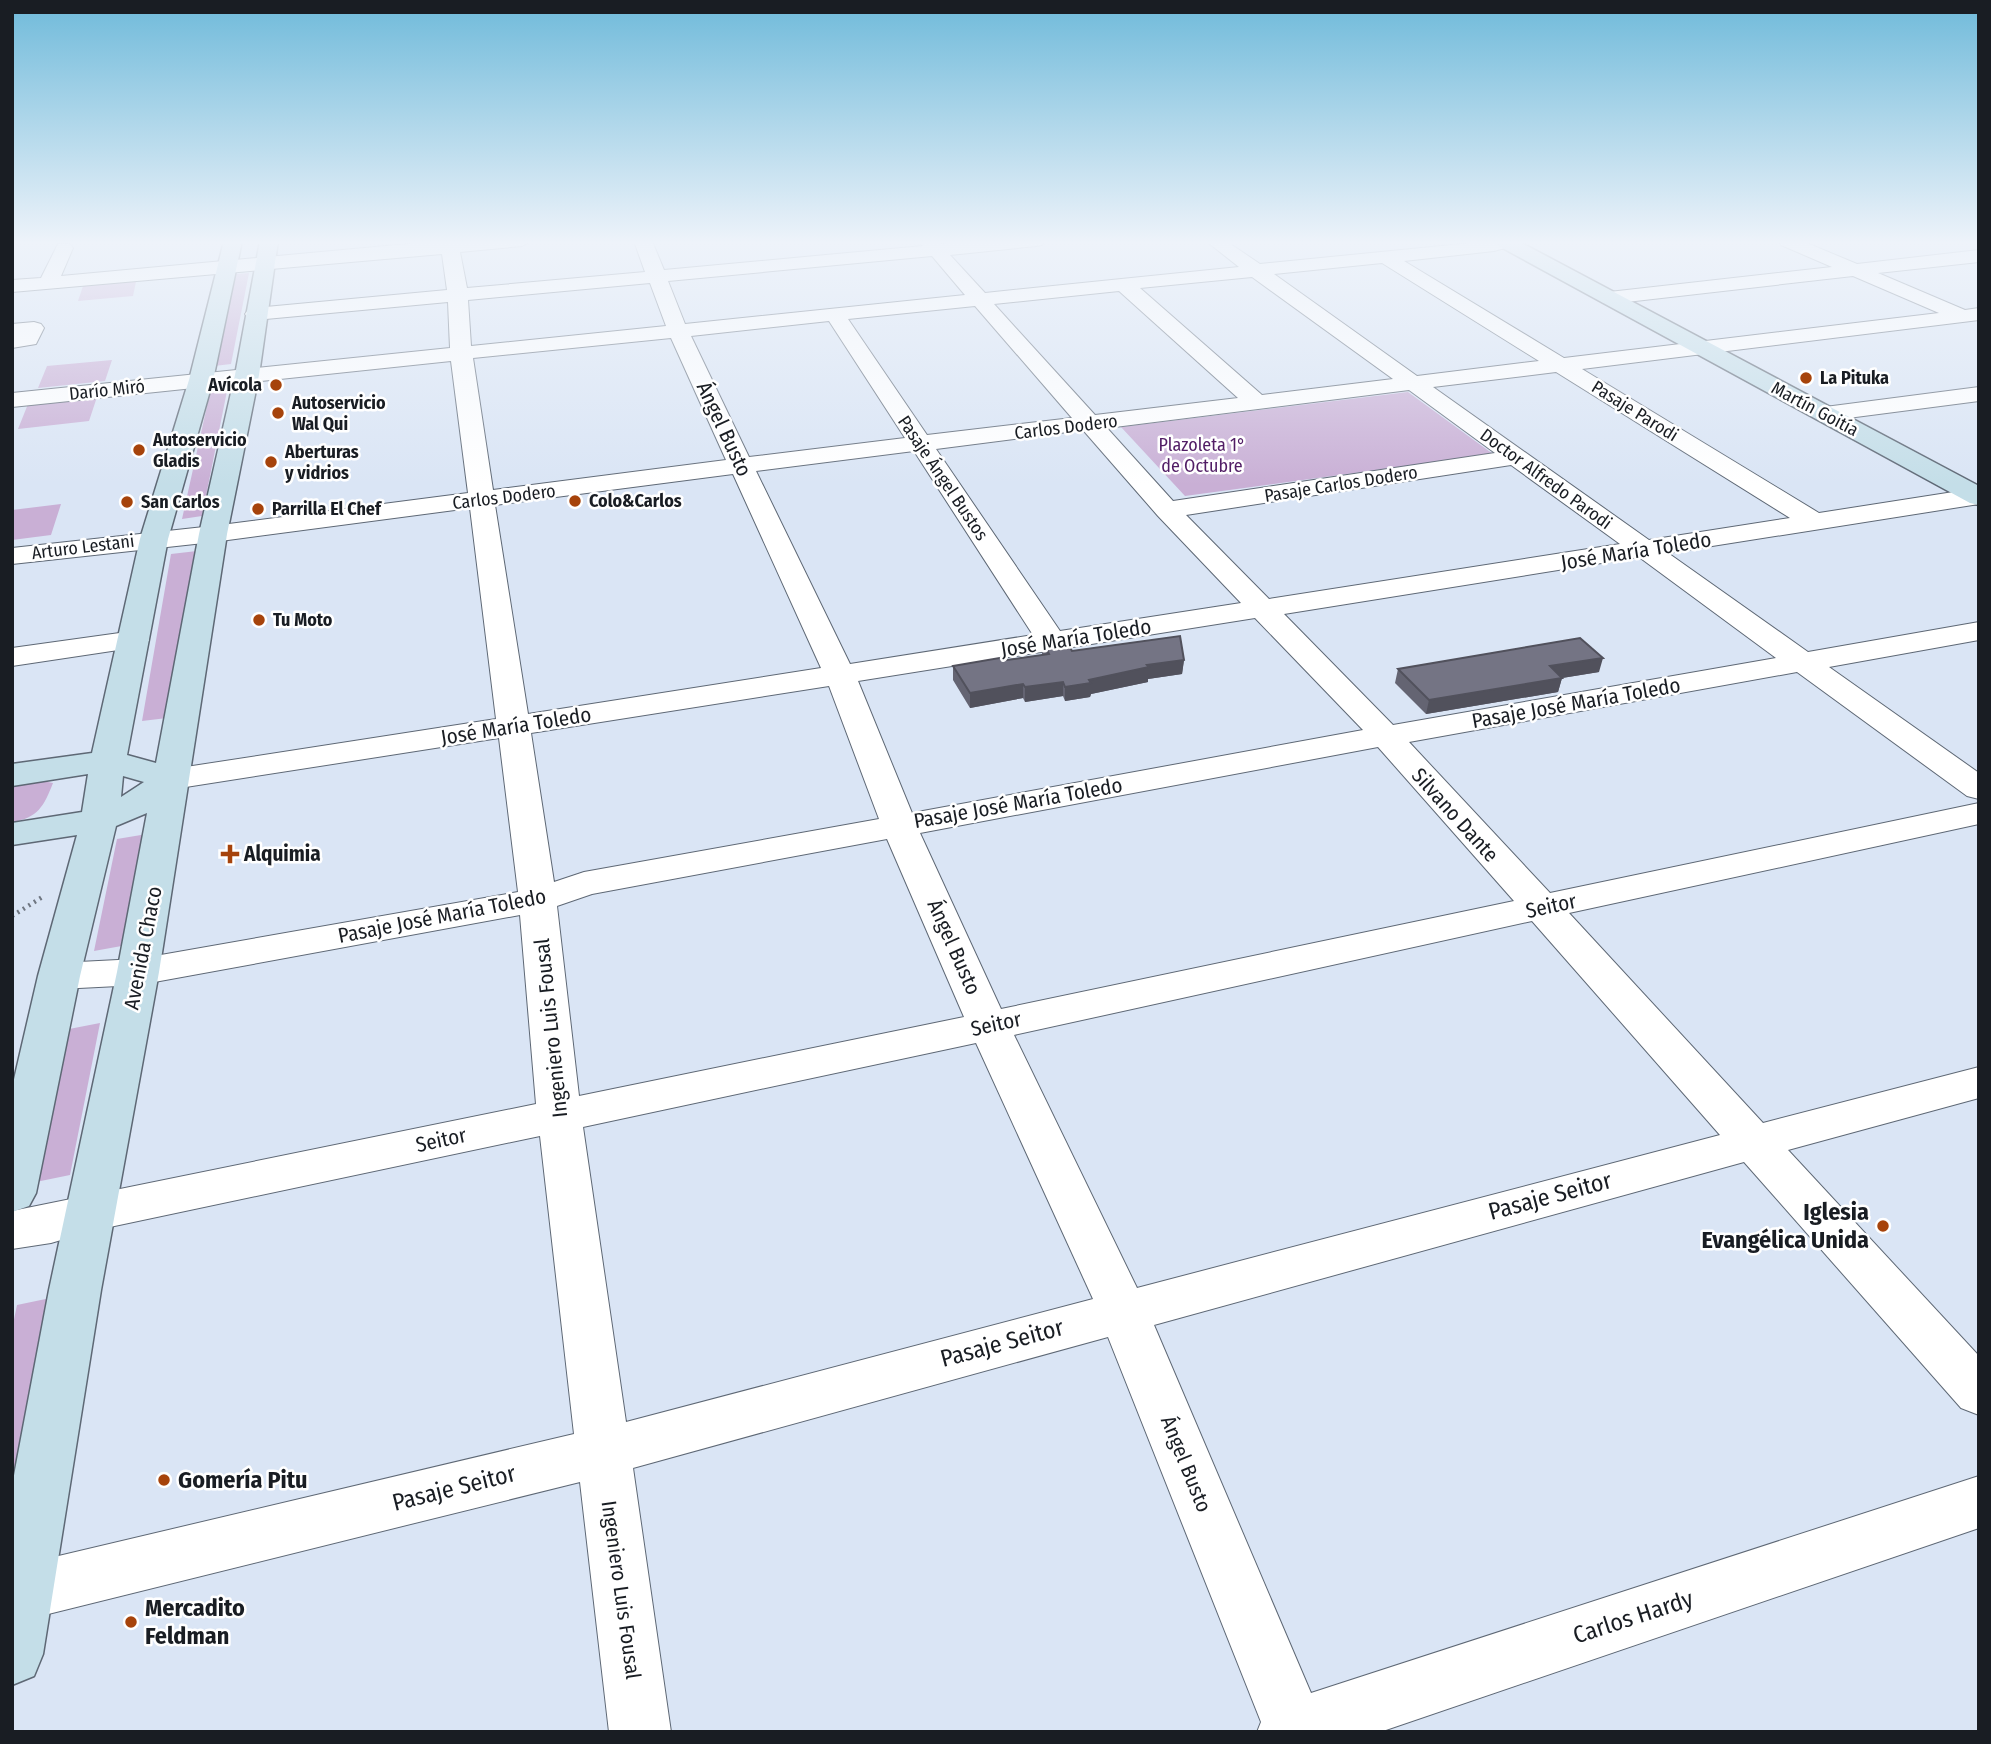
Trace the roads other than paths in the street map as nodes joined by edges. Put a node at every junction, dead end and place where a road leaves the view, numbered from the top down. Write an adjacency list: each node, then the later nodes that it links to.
1 (214, 322): 20 (main road)
2 (254, 322): 19 (main road, Avenida Chaco)
3 (459, 322): 17 (street, Ingeniero Luis Fousal)
4 (675, 322): 14 (street, Ángel Busto)
5 (763, 322): 14 (street, Darío Miró)
6 (840, 322): 27 (street, Pasaje Ángel Bustos)
7 (1001, 322): 26 (street, Silvano Dante)
8 (1167, 322): 24 (street)
9 (1330, 322): 21 (street, Doctor Alfredo Parodi)
10 (1491, 322): 18 (street, Pasaje Parodi)
11 (1654, 322): 16 (main road, Martín Goitía)
12 (1936, 322): 16 (street, Carlos Dodero)
13 (12, 330): 15 (street)
14 (678, 331): 17 (street, Darío Miró); 29 (street, Ángel Busto)
15 (12, 342)
16 (1703, 349): 18 (street, Carlos Dodero); 25 (main road, Martín Goitía)
17 (461, 354): 19 (street, Darío Miró); 31 (street, Ingeniero Luis Fousal)
18 (1562, 366): 21 (street, Carlos Dodero); 33 (street, Pasaje Parodi)
19 (247, 375): 20 (street, Darío Miró); 34 (main road, Avenida Chaco)
20 (201, 380): 23 (street, Darío Miró); 35 (main road)
21 (1415, 383): 24 (street, Carlos Dodero); 28 (street, Doctor Alfredo Parodi)
22 (1979, 394): 25 (street)
23 (12, 400)
24 (1258, 402): 26 (street, Carlos Dodero)
25 (1825, 414): 30 (main road, Martín Goitía)
26 (1090, 424): 27 (street, Carlos Dodero); 32 (street, Silvano Dante)
27 (920, 445): 29 (street, Carlos Dodero); 41 (street, Pasaje Ángel Bustos)
28 (1515, 457): 32 (street, Pasaje Carlos Dodero); 36 (street, Doctor Alfredo Parodi)
29 (742, 465): 31 (street, Carlos Dodero); 44 (street, Ángel Busto)
30 (1978, 496): 33 (street, José María Toledo)
31 (483, 499): 34 (street, Carlos Dodero); 45 (street, Ingeniero Luis Fousal)
32 (1167, 510): 38 (street, Silvano Dante)
33 (1813, 522): 36 (street, José María Toledo)
34 (213, 534): 35 (street, Carlos Dodero); 49 (main road, Avenida Chaco)
35 (154, 539): 37 (street, Arturo Lestani); 40 (main road)
36 (1644, 550): 38 (street, José María Toledo); 43 (street, Doctor Alfredo Parodi)
37 (12, 556)
38 (1264, 608): 41 (street, José María Toledo); 46 (street, Silvano Dante)
39 (1979, 631): 43 (street, Pasaje José María Toledo)
40 (134, 640): 42 (street); 47 (main road)
41 (1052, 641): 44 (street, José María Toledo)
42 (12, 657)
43 (1803, 664): 46 (street, Pasaje José María Toledo); 50 (street, Doctor Alfredo Parodi)
44 (840, 676): 45 (street, José María Toledo); 53 (street, Ángel Busto)
45 (512, 727): 49 (street, José María Toledo); 55 (street, Ingeniero Luis Fousal)
46 (1386, 736): 53 (street, Pasaje José María Toledo); 56 (street, Silvano Dante)
47 (108, 761): 48 (main road); 49 (main road); 52 (main road)
48 (12, 775)
49 (173, 779): 52 (main road); 57 (main road, Avenida Chaco)
50 (1979, 789)
51 (1979, 813): 56 (street, Seitor)
52 (99, 820): 54 (main road); 58 (main road)
53 (899, 825): 55 (street, Pasaje José María Toledo); 59 (street, Ángel Busto)
54 (12, 834)
55 (538, 900): 57 (street, Pasaje José María Toledo); 61 (street, Ingeniero Luis Fousal)
56 (1539, 909): 59 (street, Seitor); 62 (street, Silvano Dante)
57 (138, 972): 58 (street, Pasaje José María Toledo); 64 (main road, Avenida Chaco)
58 (59, 976): 63 (main road)
59 (988, 1025): 61 (street, Seitor); 66 (street, Ángel Busto)
60 (1979, 1082): 62 (street, Pasaje Seitor)
61 (559, 1115): 64 (street, Seitor); 68 (street, Ingeniero Luis Fousal)
62 (1751, 1142): 66 (street, Pasaje Seitor); 67 (street, Silvano Dante)
63 (12, 1193)
64 (91, 1213): 65 (street, Seitor); 70 (main road, Avenida Chaco)
65 (12, 1230)
66 (1123, 1311): 68 (street, Pasaje Seitor); 72 (street, Ángel Busto)
67 (1979, 1392)
68 (603, 1452): 70 (street, Pasaje Seitor); 73 (street, Ingeniero Luis Fousal)
69 (1979, 1502): 72 (street, Carlos Hardy)
70 (18, 1593): 71 (main road, Avenida Chaco)
71 (12, 1654)
72 (1293, 1731)
73 (640, 1732)

